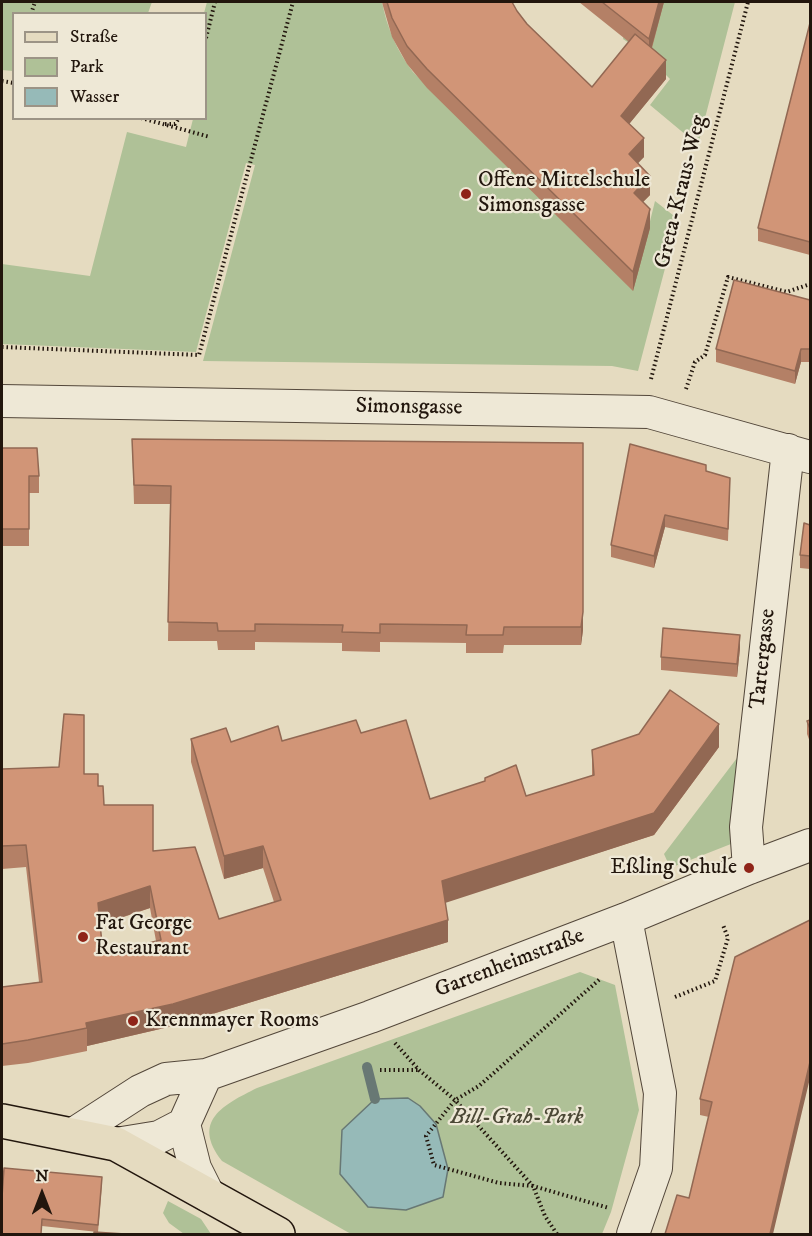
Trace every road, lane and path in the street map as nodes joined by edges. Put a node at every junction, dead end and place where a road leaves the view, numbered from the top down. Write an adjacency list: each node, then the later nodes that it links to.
1 (215, 2): 4 (path)
2 (292, 2): 10 (path)
3 (748, 2): 11 (path, Greta-Kraus-Weg)
4 (207, 34)
5 (148, 120): 7 (path)
6 (177, 120): 7 (path)
7 (162, 124): 8 (path)
8 (210, 137)
9 (810, 284): 12 (path)
10 (2, 347)
11 (649, 385)
12 (685, 393)
13 (2, 401): 14 (street, Simonsgasse)
14 (799, 454): 16 (street, Tartergasse)
15 (810, 845): 16 (street, Gartenheimstraße)
16 (748, 868): 17 (street, Gartenheimstraße)
17 (626, 919): 24 (street, Gartenheimstraße); 32 (street)
18 (723, 926): 20 (path)
19 (601, 978): 25 (path)
20 (671, 998)
21 (389, 1037): 23 (path)
22 (380, 1070): 23 (path)
23 (419, 1070): 25 (path)
24 (206, 1075): 27 (street); 28 (street, Gartenheimstraße)
25 (455, 1100): 30 (path); 30 (path)
26 (2, 1121): 28 (main road)
27 (184, 1124): 29 (street); 31 (street)
28 (72, 1135): 29 (main road)
29 (116, 1144): 31 (main road)
30 (533, 1186): 32 (path); 34 (path)
31 (209, 1196): 33 (main road)
32 (624, 1222)
33 (279, 1234)
34 (557, 1234)

